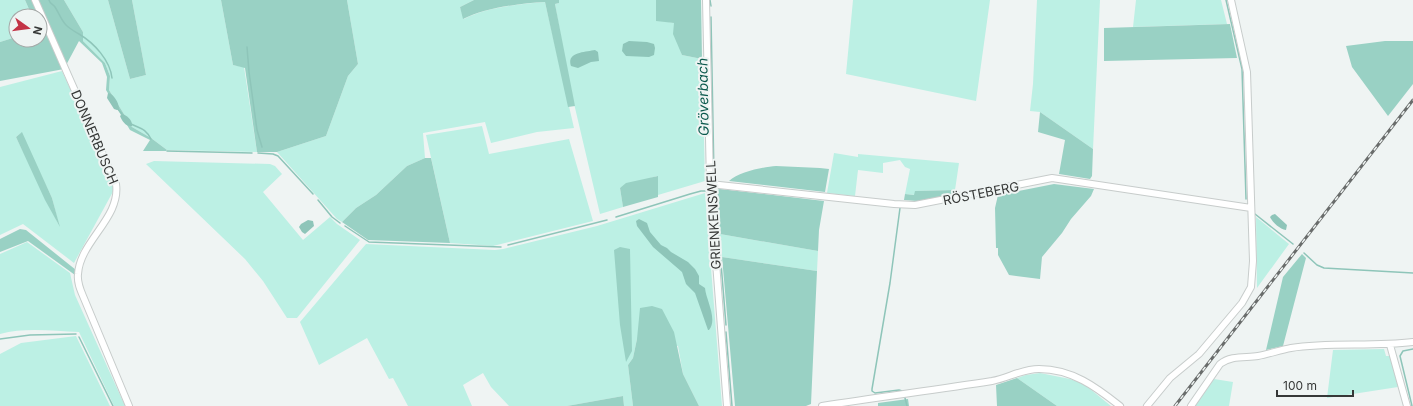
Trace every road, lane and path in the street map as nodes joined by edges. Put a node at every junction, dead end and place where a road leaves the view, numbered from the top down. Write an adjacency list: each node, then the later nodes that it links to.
1 (35, 0): 8 (street, DONNERBUSCH)
2 (706, 0): 4 (street, GRIENKENSWELL)
3 (1231, 0): 5 (street)
4 (710, 184): 5 (street, RÖSTEBERG); 9 (street, GRIENKENSWELL)
5 (1251, 208): 12 (street)
6 (1413, 342): 7 (street)
7 (1390, 345): 13 (street); 14 (street)
8 (130, 406)
9 (727, 406)
10 (822, 406): 11 (street)
11 (1120, 406)
12 (1147, 406)
13 (1191, 406)
14 (1406, 406)

